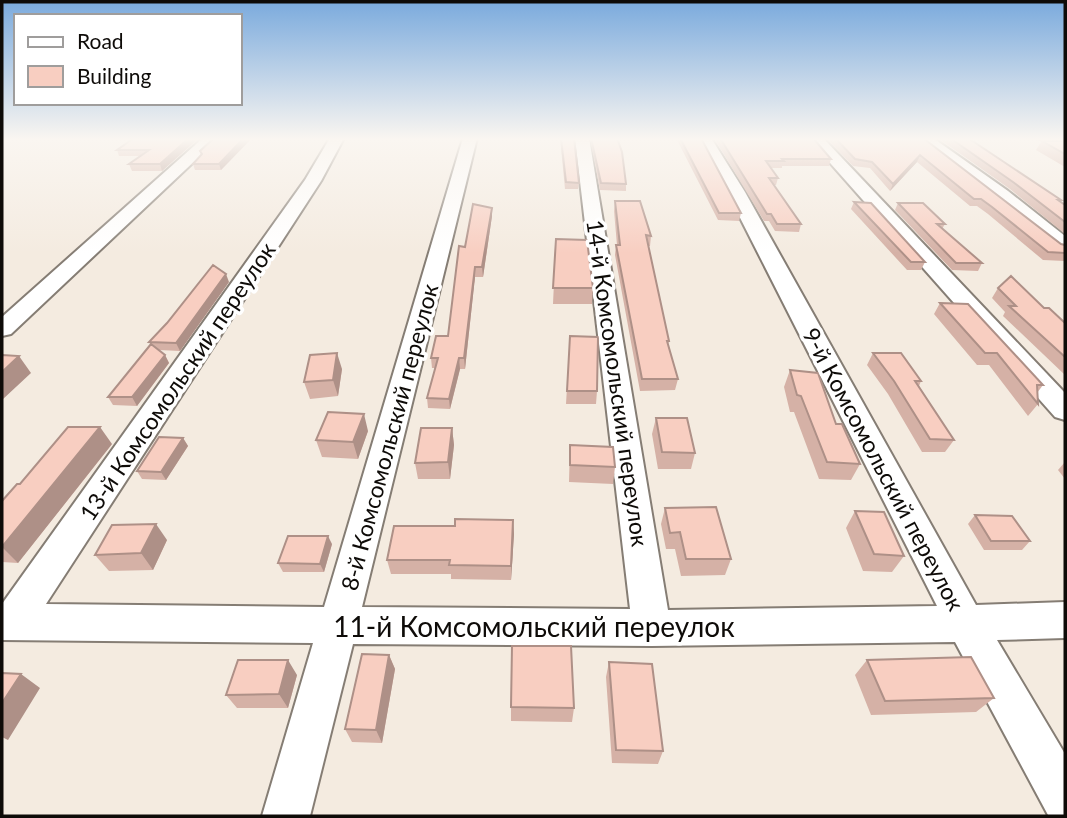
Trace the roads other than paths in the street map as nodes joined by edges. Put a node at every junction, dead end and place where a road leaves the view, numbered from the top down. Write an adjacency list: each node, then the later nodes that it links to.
1 (170, 176): 9 (street)
2 (316, 176): 12 (street, 13-й Комсомольский переулок)
3 (460, 176): 13 (street, 8-й Комсомольский переулок)
4 (587, 176): 15 (street, 14-й Комсомольский переулок)
5 (727, 176): 14 (street, 9-й Комсомольский переулок)
6 (850, 176): 10 (street)
7 (976, 176): 8 (street)
8 (1065, 246)
9 (2, 329)
10 (1065, 410)
11 (1065, 620): 14 (street, 11-й Комсомольский переулок)
12 (8, 622): 13 (street, 11-й Комсомольский переулок)
13 (338, 624): 15 (street, 11-й Комсомольский переулок); 17 (street, 8-й Комсомольский переулок)
14 (966, 624): 15 (street, 11-й Комсомольский переулок); 16 (street, 9-й Комсомольский переулок)
15 (652, 628)
16 (1065, 799)
17 (285, 816)

